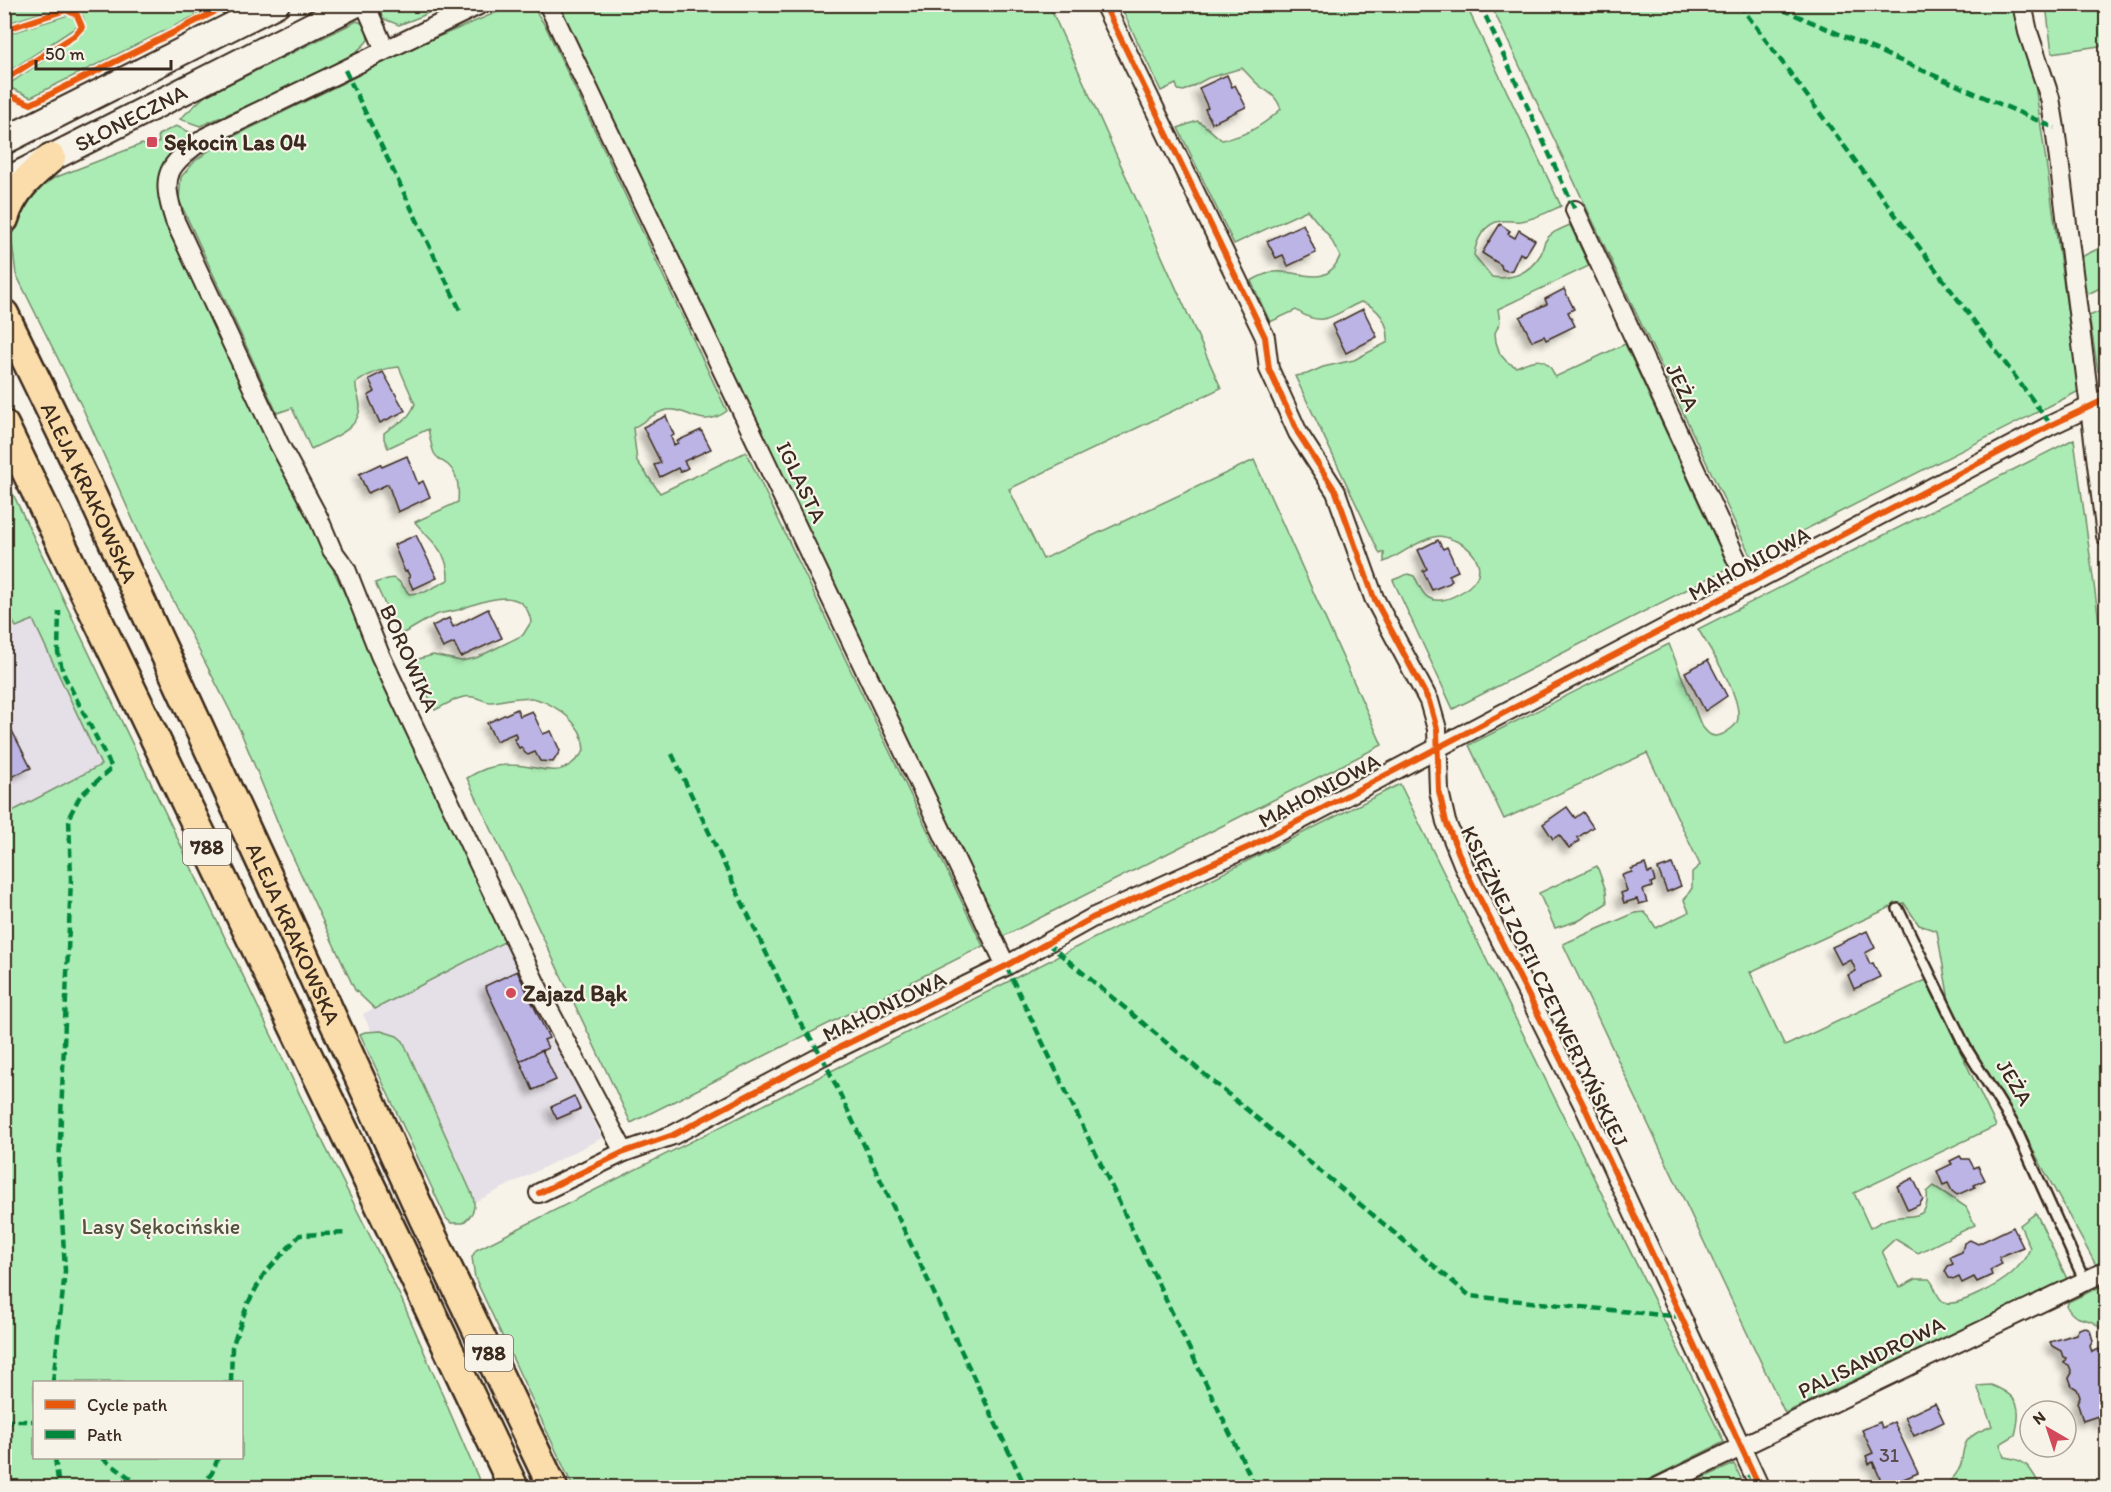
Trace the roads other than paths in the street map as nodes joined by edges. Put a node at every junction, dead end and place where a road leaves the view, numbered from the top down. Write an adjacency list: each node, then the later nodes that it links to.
1 (276, 4): 9 (main road, SŁONECZNA)
2 (355, 4): 10 (main road, SŁONECZNA)
3 (365, 4): 8 (street)
4 (481, 4): 8 (street)
5 (1104, 4): 19 (street, KSIĘŻNEJ ZOFII CZETWERTYŃSKIEJ)
6 (2022, 4): 15 (street)
7 (552, 12): 21 (street, IGLASTA)
8 (386, 50): 22 (street, BOROWIKA)
9 (4, 141)
10 (51, 158): 11 (main road, SŁONECZNA); 13 (main road)
11 (4, 182)
12 (1575, 210): 18 (street, JEŻA)
13 (4, 219)
14 (5, 311): 28 (main road, ALEJA KRAKOWSKA / 788)
15 (2099, 403): 17 (street); 18 (street, MAHONIOWA)
16 (4, 425): 27 (main road, ALEJA KRAKOWSKA / 788)
17 (2106, 536)
18 (1748, 584): 19 (street, MAHONIOWA)
19 (1437, 749): 21 (street, MAHONIOWA); 26 (street, KSIĘŻNEJ ZOFII CZETWERTYŃSKIEJ)
20 (1898, 909): 25 (lane, JEŻA)
21 (1006, 966): 22 (street, MAHONIOWA)
22 (624, 1152): 23 (street, MAHONIOWA)
23 (539, 1193)
24 (2106, 1271): 25 (street, PALISANDROWA)
25 (2085, 1282): 26 (street, PALISANDROWA)
26 (1741, 1446): 29 (street, PALISANDROWA); 30 (street, KSIĘŻNEJ ZOFII CZETWERTYŃSKIEJ)
27 (514, 1488)
28 (553, 1488)
29 (1656, 1488)
30 (1760, 1488)

